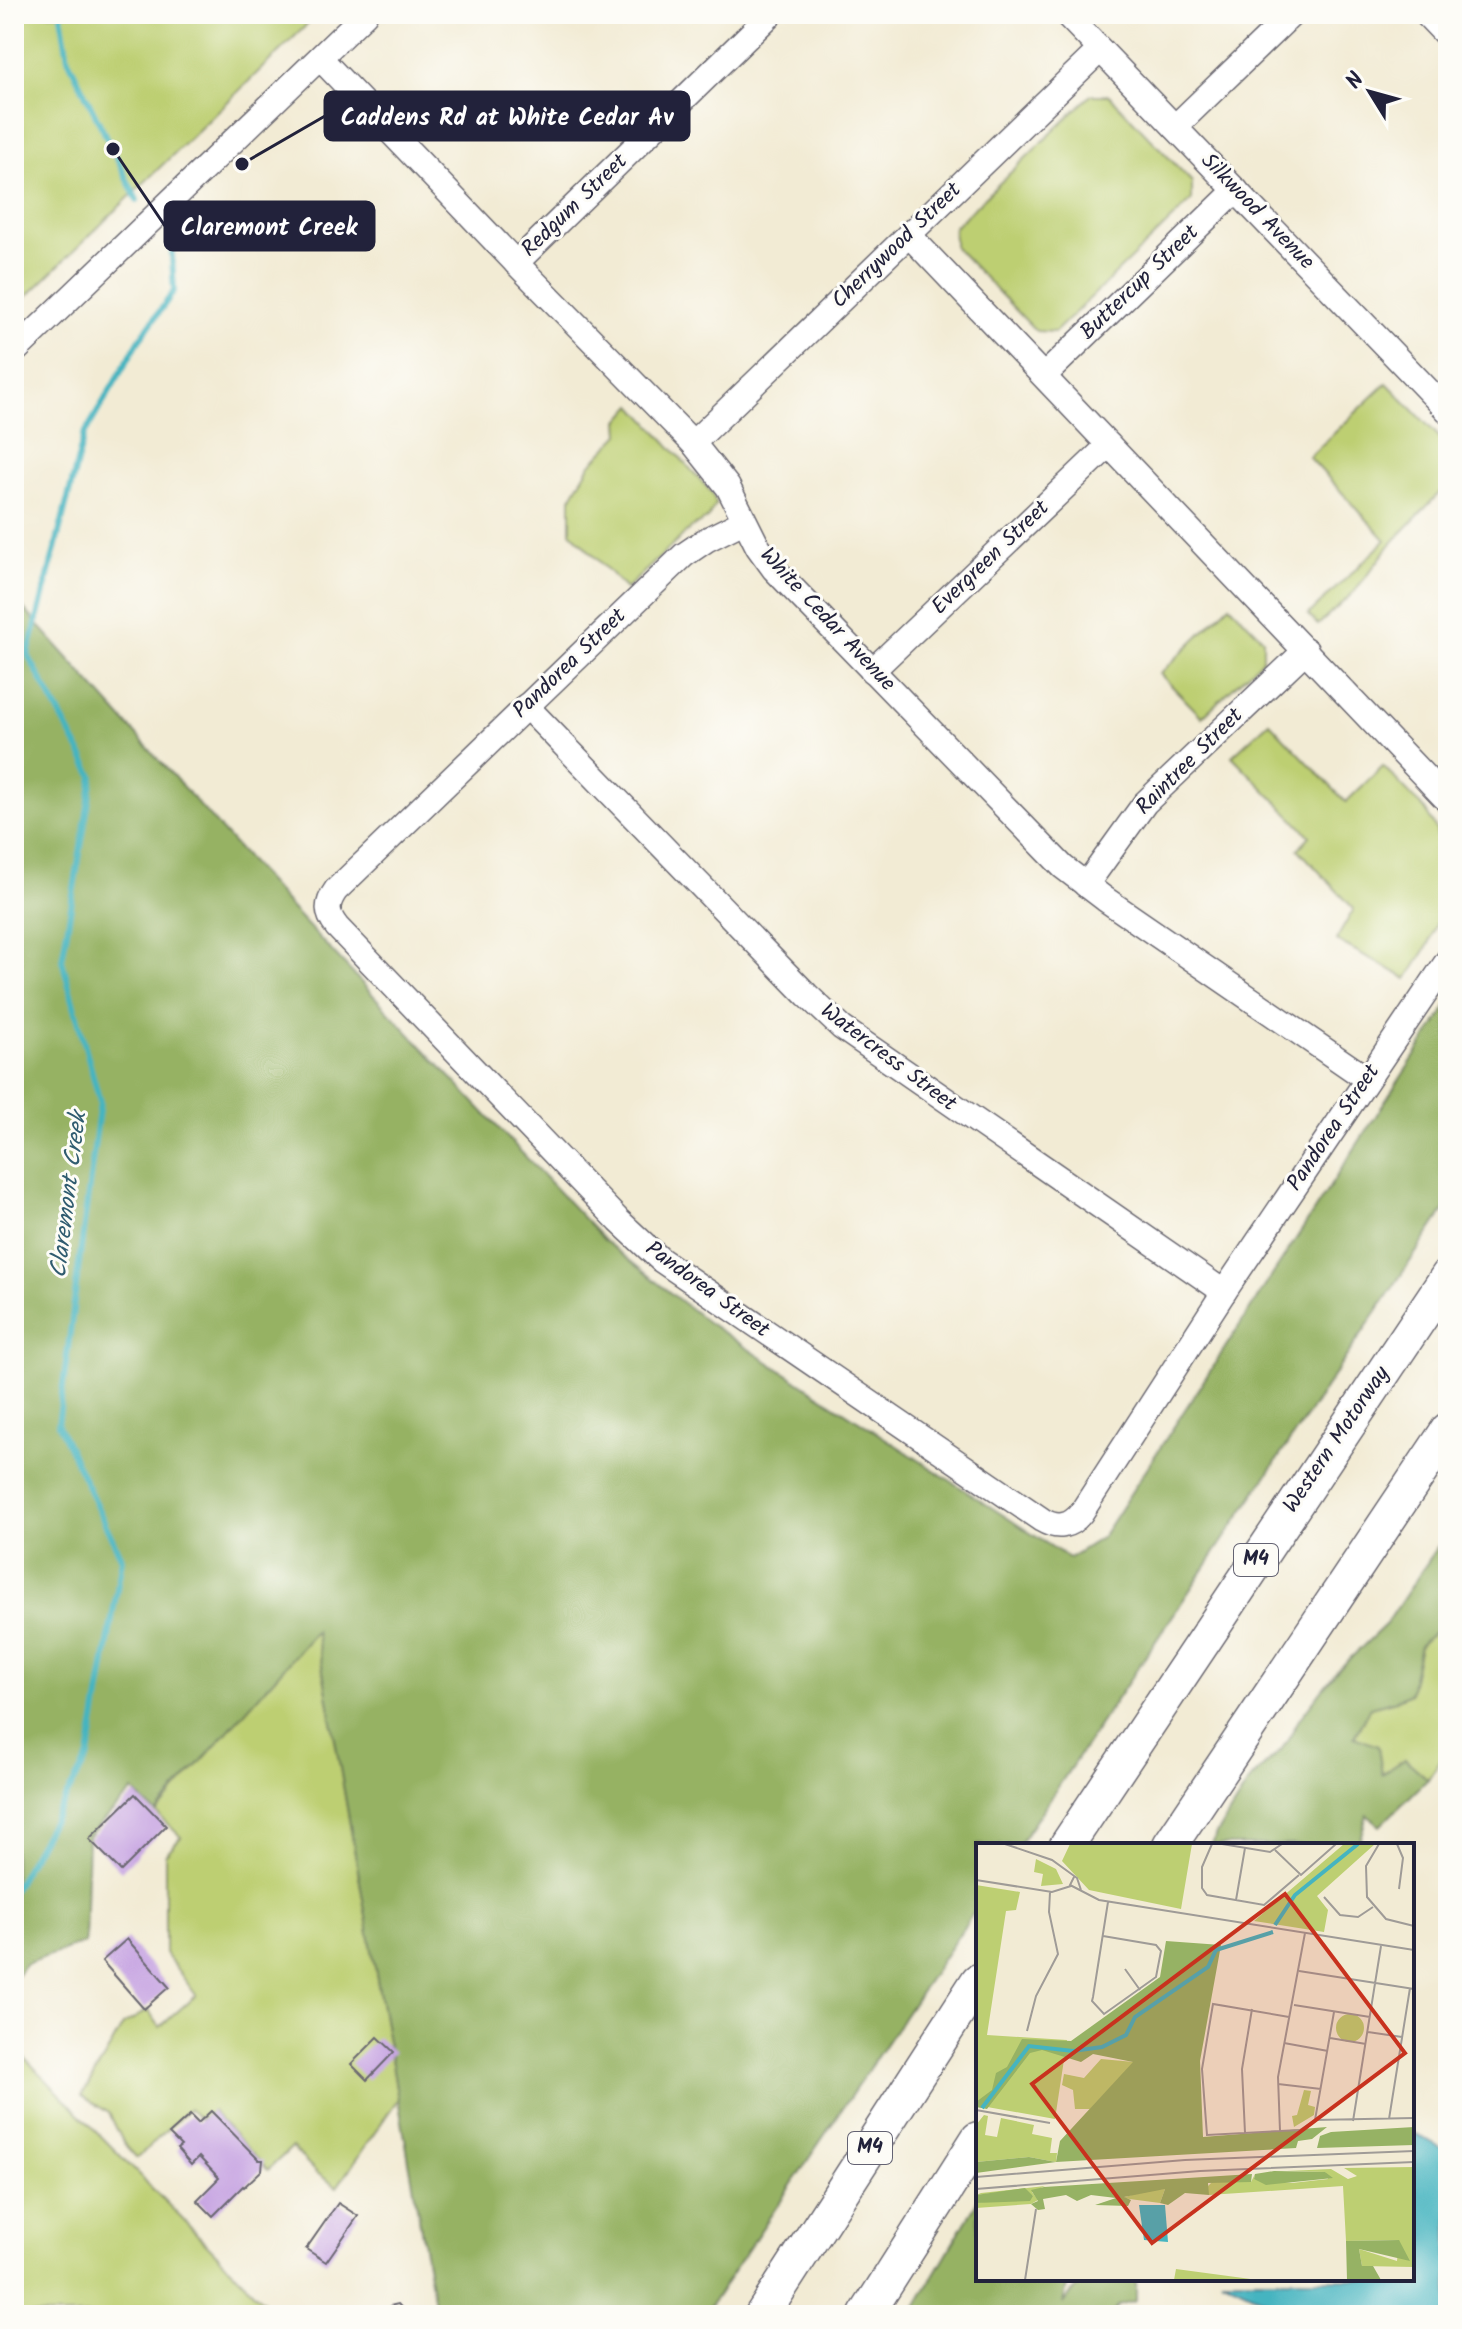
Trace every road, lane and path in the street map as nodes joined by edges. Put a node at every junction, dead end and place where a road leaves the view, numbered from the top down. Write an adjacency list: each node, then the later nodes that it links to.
1 (365, 14): 8 (street)
2 (771, 14): 12 (street, Redgum Street)
3 (1066, 14): 7 (street, Silkwood Avenue)
4 (1292, 14): 9 (street)
5 (1426, 14): 6 (street)
6 (1448, 37)
7 (1100, 50): 9 (street, Silkwood Avenue); 11 (street, Cherrywood Street)
8 (320, 58): 12 (street, White Cedar Avenue); 13 (street)
9 (1175, 127): 10 (street, Silkwood Avenue)
10 (1236, 190): 14 (street, Buttercup Street); 15 (street, Silkwood Avenue)
11 (909, 235): 14 (street); 16 (street, Cherrywood Street)
12 (516, 263): 16 (street, White Cedar Avenue)
13 (14, 352)
14 (1044, 376): 17 (street)
15 (1448, 411)
16 (693, 443): 18 (street, White Cedar Avenue)
17 (1109, 445): 19 (street); 20 (street, Evergreen Street)
18 (744, 521): 20 (street, White Cedar Avenue); 21 (street, Pandorea Street)
19 (1306, 650): 22 (street); 23 (street, Raintree Street)
20 (872, 671): 23 (street, White Cedar Avenue)
21 (526, 706): 27 (street, Watercress Street); 27 (street, Pandorea Street)
22 (1448, 801)
23 (1086, 885): 25 (street, White Cedar Avenue)
24 (1448, 960): 25 (street, Pandorea Street)
25 (1367, 1079): 27 (street, Pandorea Street)
26 (1448, 1276): 29 (highway, Western Motorway / M4)
27 (1224, 1292)
28 (1448, 1430): 30 (highway)
29 (1068, 1843)
30 (1171, 1843)
31 (976, 1984): 33 (highway, M4)
32 (976, 2142): 34 (highway)
33 (762, 2315)
34 (866, 2315)

